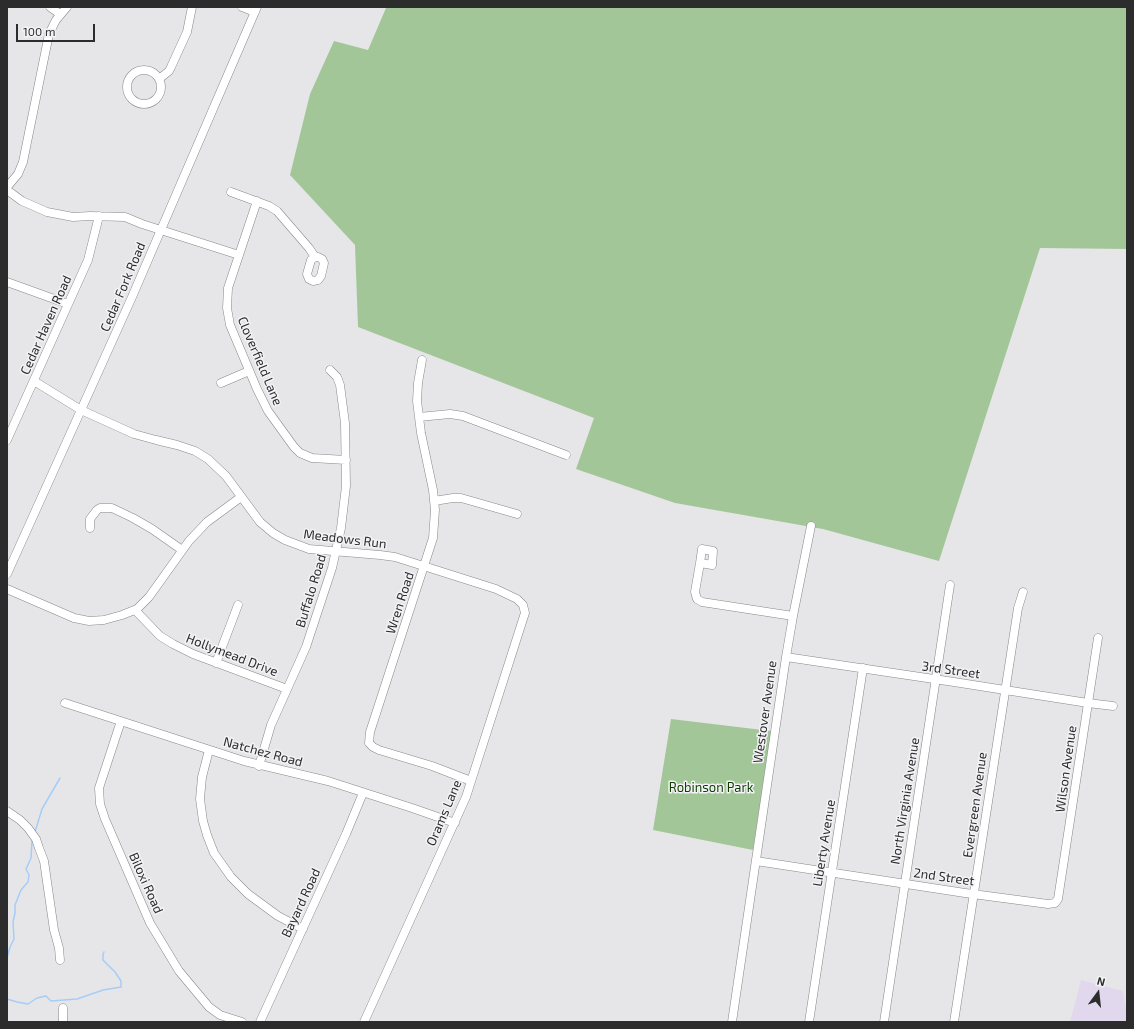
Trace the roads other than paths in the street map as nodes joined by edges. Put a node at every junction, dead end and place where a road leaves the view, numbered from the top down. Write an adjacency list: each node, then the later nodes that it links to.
1 (50, 7): 6 (street)
2 (67, 7): 6 (street)
3 (192, 7): 7 (street)
4 (242, 7): 5 (street)
5 (256, 10): 12 (street, Cedar Fork Road)
6 (60, 14): 8 (street)
7 (159, 79): 7 (street)
8 (7, 189): 11 (street)
9 (231, 192): 10 (street)
10 (258, 201): 13 (street, Cloverfield Lane); 14 (street)
11 (99, 216): 12 (street); 16 (street, Cedar Haven Road)
12 (161, 230): 13 (street); 22 (street, Cedar Fork Road)
13 (239, 255): 19 (street, Cloverfield Lane)
14 (314, 257)
15 (7, 282): 16 (street)
16 (68, 304): 20 (street, Cedar Haven Road)
17 (422, 360): 23 (street, Wren Road)
18 (330, 370): 26 (street, Buffalo Road)
19 (249, 371): 21 (street); 26 (street, Cloverfield Lane)
20 (34, 381): 22 (street, Meadows Run); 24 (street, Cedar Haven Road)
21 (221, 383)
22 (81, 410): 27 (street, Meadows Run); 36 (street, Cedar Fork Road)
23 (419, 417): 25 (street); 28 (street, Wren Road)
24 (7, 440)
25 (566, 455)
26 (346, 460): 33 (street, Buffalo Road)
27 (241, 497): 32 (street); 33 (street, Meadows Run)
28 (434, 500): 29 (street); 35 (street, Wren Road)
29 (517, 514)
30 (811, 526): 43 (street, Westover Avenue)
31 (90, 528): 32 (street)
32 (182, 550): 42 (street)
33 (336, 551): 35 (street, Meadows Run); 49 (street, Buffalo Road)
34 (700, 563): 43 (street)
35 (425, 566): 41 (street, Meadows Run); 57 (street, Wren Road)
36 (7, 574)
37 (950, 584): 48 (street, North Virginia Avenue)
38 (7, 589): 42 (street)
39 (1023, 592): 50 (street, Evergreen Avenue)
40 (238, 605): 46 (street)
41 (523, 605): 57 (street, Orams Lane)
42 (135, 610): 46 (street, Hollymead Drive)
43 (793, 616): 45 (street, Westover Avenue)
44 (1098, 638): 52 (street, Wilson Avenue)
45 (786, 657): 47 (street, 3rd Street); 61 (street, Westover Avenue)
46 (216, 663): 49 (street, Hollymead Drive)
47 (863, 668): 48 (street, 3rd Street); 62 (street, Liberty Avenue)
48 (936, 679): 50 (street, 3rd Street); 63 (street, North Virginia Avenue)
49 (287, 689): 56 (street, Buffalo Road)
50 (1005, 690): 52 (street, 3rd Street); 64 (street, Evergreen Avenue)
51 (65, 703): 54 (street, Natchez Road)
52 (1088, 704): 53 (street, 3rd Street); 65 (street, Wilson Avenue)
53 (1113, 706)
54 (121, 721): 55 (street, Natchez Road); 70 (street, Biloxi Road)
55 (209, 750): 56 (street, Natchez Road); 66 (street)
56 (259, 766): 58 (street, Natchez Road)
57 (471, 780): 60 (street, Orams Lane)
58 (363, 793): 60 (street, Natchez Road); 66 (street, Bayard Road)
59 (7, 811): 67 (street)
60 (455, 823): 72 (street, Orams Lane)
61 (756, 861): 62 (street, 2nd Street); 73 (street, Westover Avenue)
62 (832, 872): 63 (street, 2nd Street); 74 (street, Liberty Avenue)
63 (904, 884): 64 (street, 2nd Street); 75 (street, North Virginia Avenue)
64 (974, 893): 65 (street, 2nd Street); 76 (street, Evergreen Avenue)
65 (1057, 902)
66 (303, 929): 71 (street, Bayard Road)
67 (60, 960)
68 (63, 1008): 69 (street)
69 (63, 1022)
70 (242, 1022)
71 (260, 1022)
72 (364, 1022)
73 (732, 1022)
74 (809, 1022)
75 (884, 1022)
76 (954, 1022)

